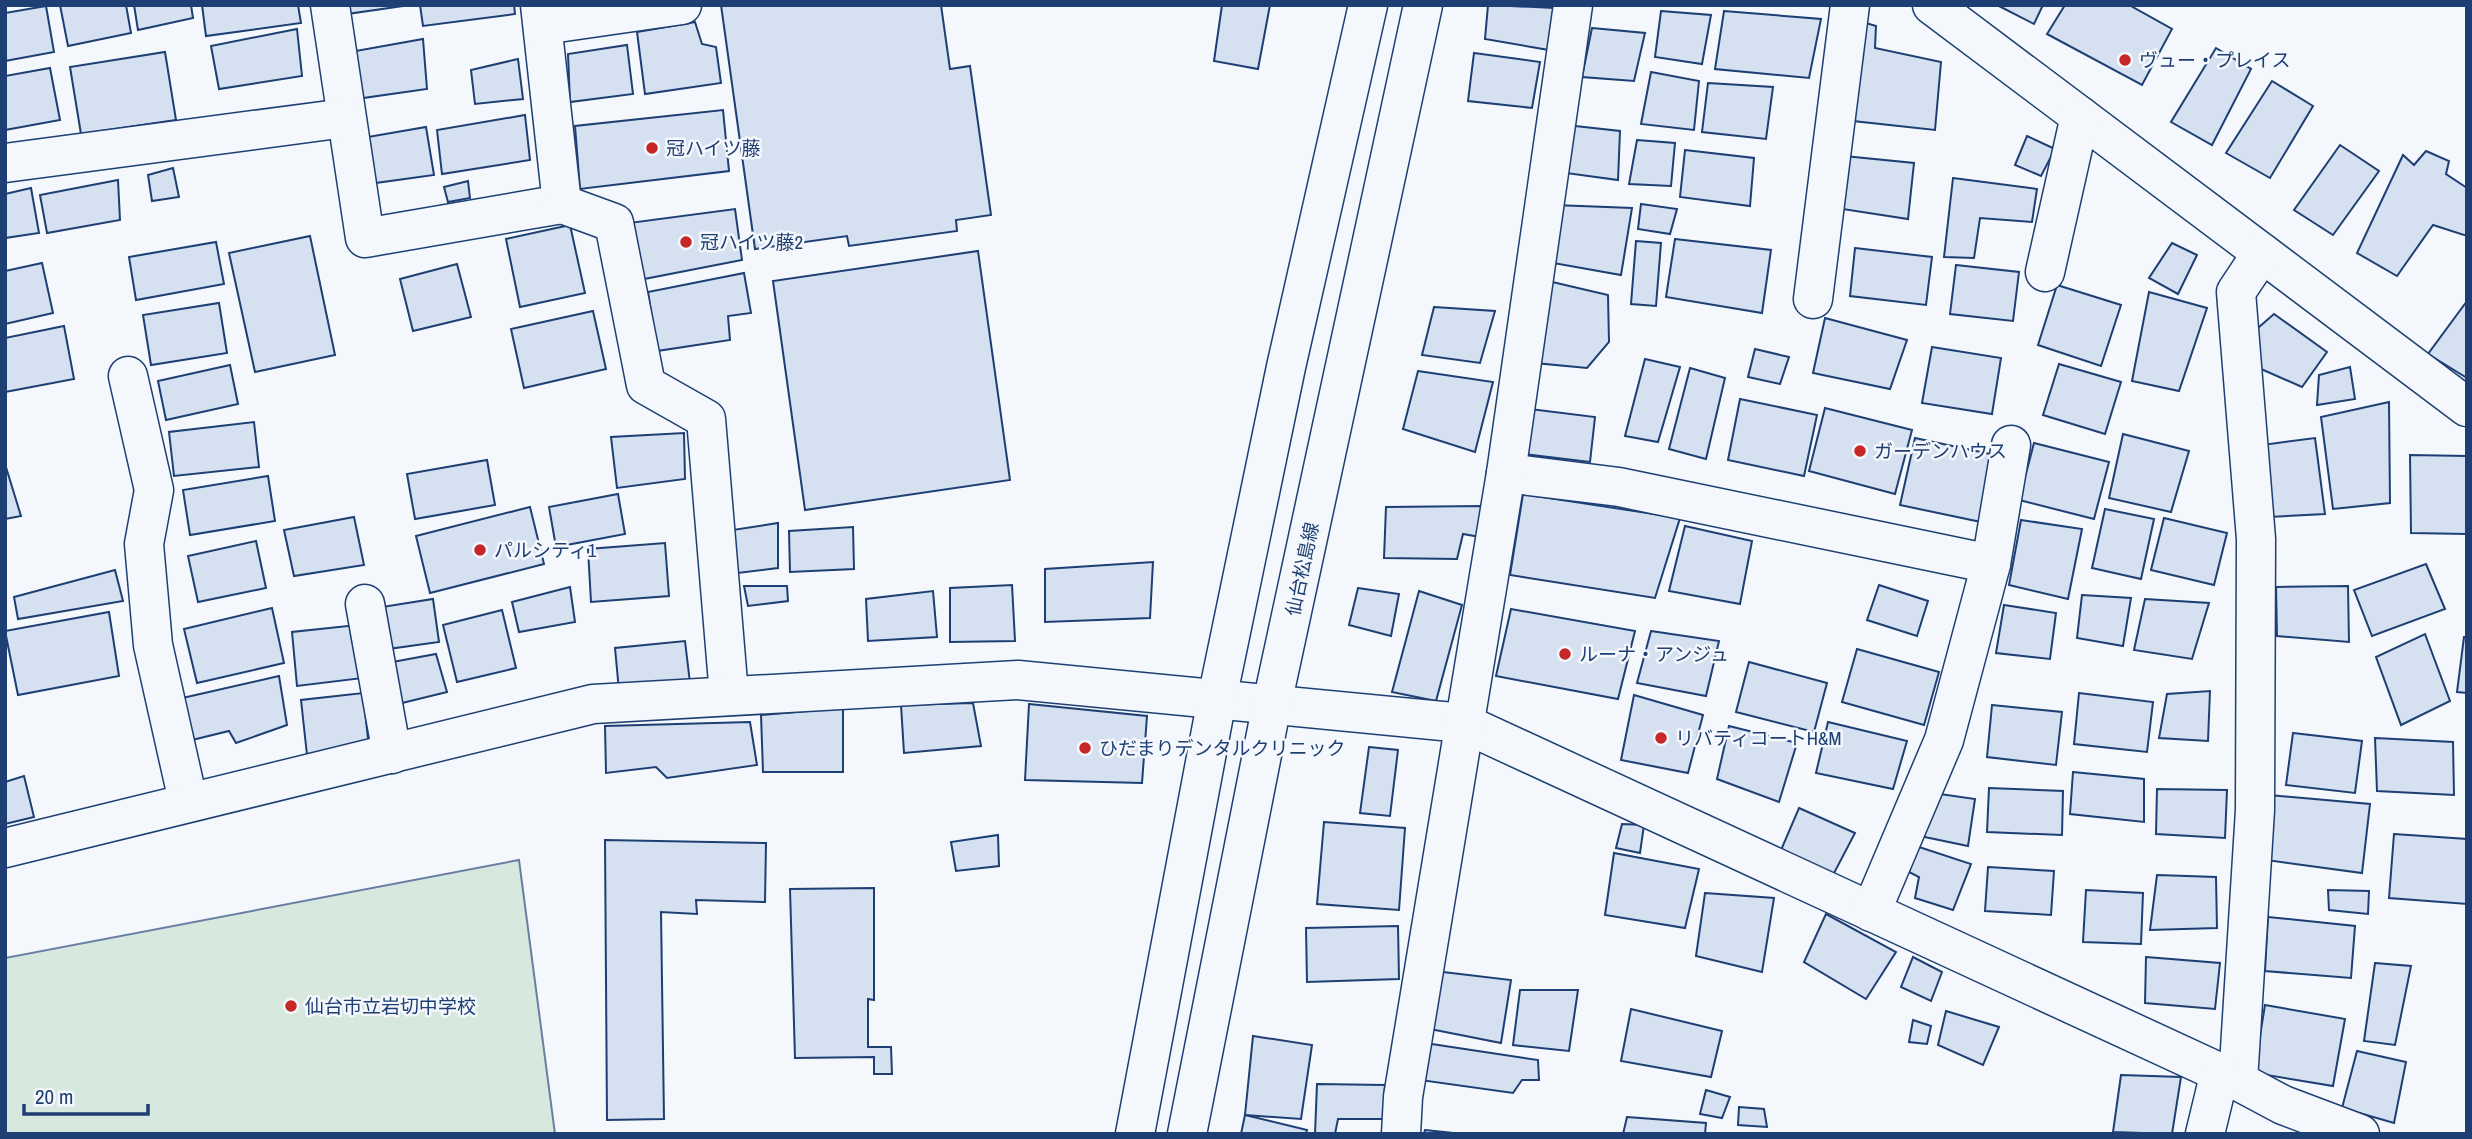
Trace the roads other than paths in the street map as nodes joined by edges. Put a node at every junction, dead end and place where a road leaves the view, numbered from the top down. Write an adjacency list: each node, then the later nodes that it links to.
1 (330, 5): 10 (street)
2 (682, 5): 8 (street)
3 (1368, 5): 23 (street)
4 (1423, 5): 24 (street, 仙台松島線)
5 (1573, 5): 19 (street)
6 (1850, 5): 15 (street)
7 (1932, 5): 9 (street)
8 (541, 15): 12 (street)
9 (2080, 116): 13 (street); 14 (street)
10 (345, 118): 11 (street); 12 (street)
11 (5, 163)
12 (562, 204): 22 (street)
13 (2262, 253): 17 (street); 30 (street)
14 (2045, 272)
15 (1813, 299)
16 (128, 376): 27 (street)
17 (2467, 407)
18 (2011, 445): 20 (street)
19 (1506, 473): 20 (street); 25 (street)
20 (1991, 564): 29 (street)
21 (365, 604): 26 (street)
22 (729, 695): 23 (street); 26 (street)
23 (1217, 699): 24 (street); 31 (street)
24 (1272, 704): 25 (street); 32 (street, 仙台松島線)
25 (1463, 723): 29 (street); 33 (street)
26 (393, 754): 27 (street)
27 (188, 801): 28 (street)
28 (5, 848)
29 (1871, 912): 30 (street)
30 (2229, 1077): 34 (street); 35 (street)
31 (1135, 1134)
32 (1186, 1134)
33 (1401, 1134)
34 (2205, 1134)
35 (2360, 1134)

